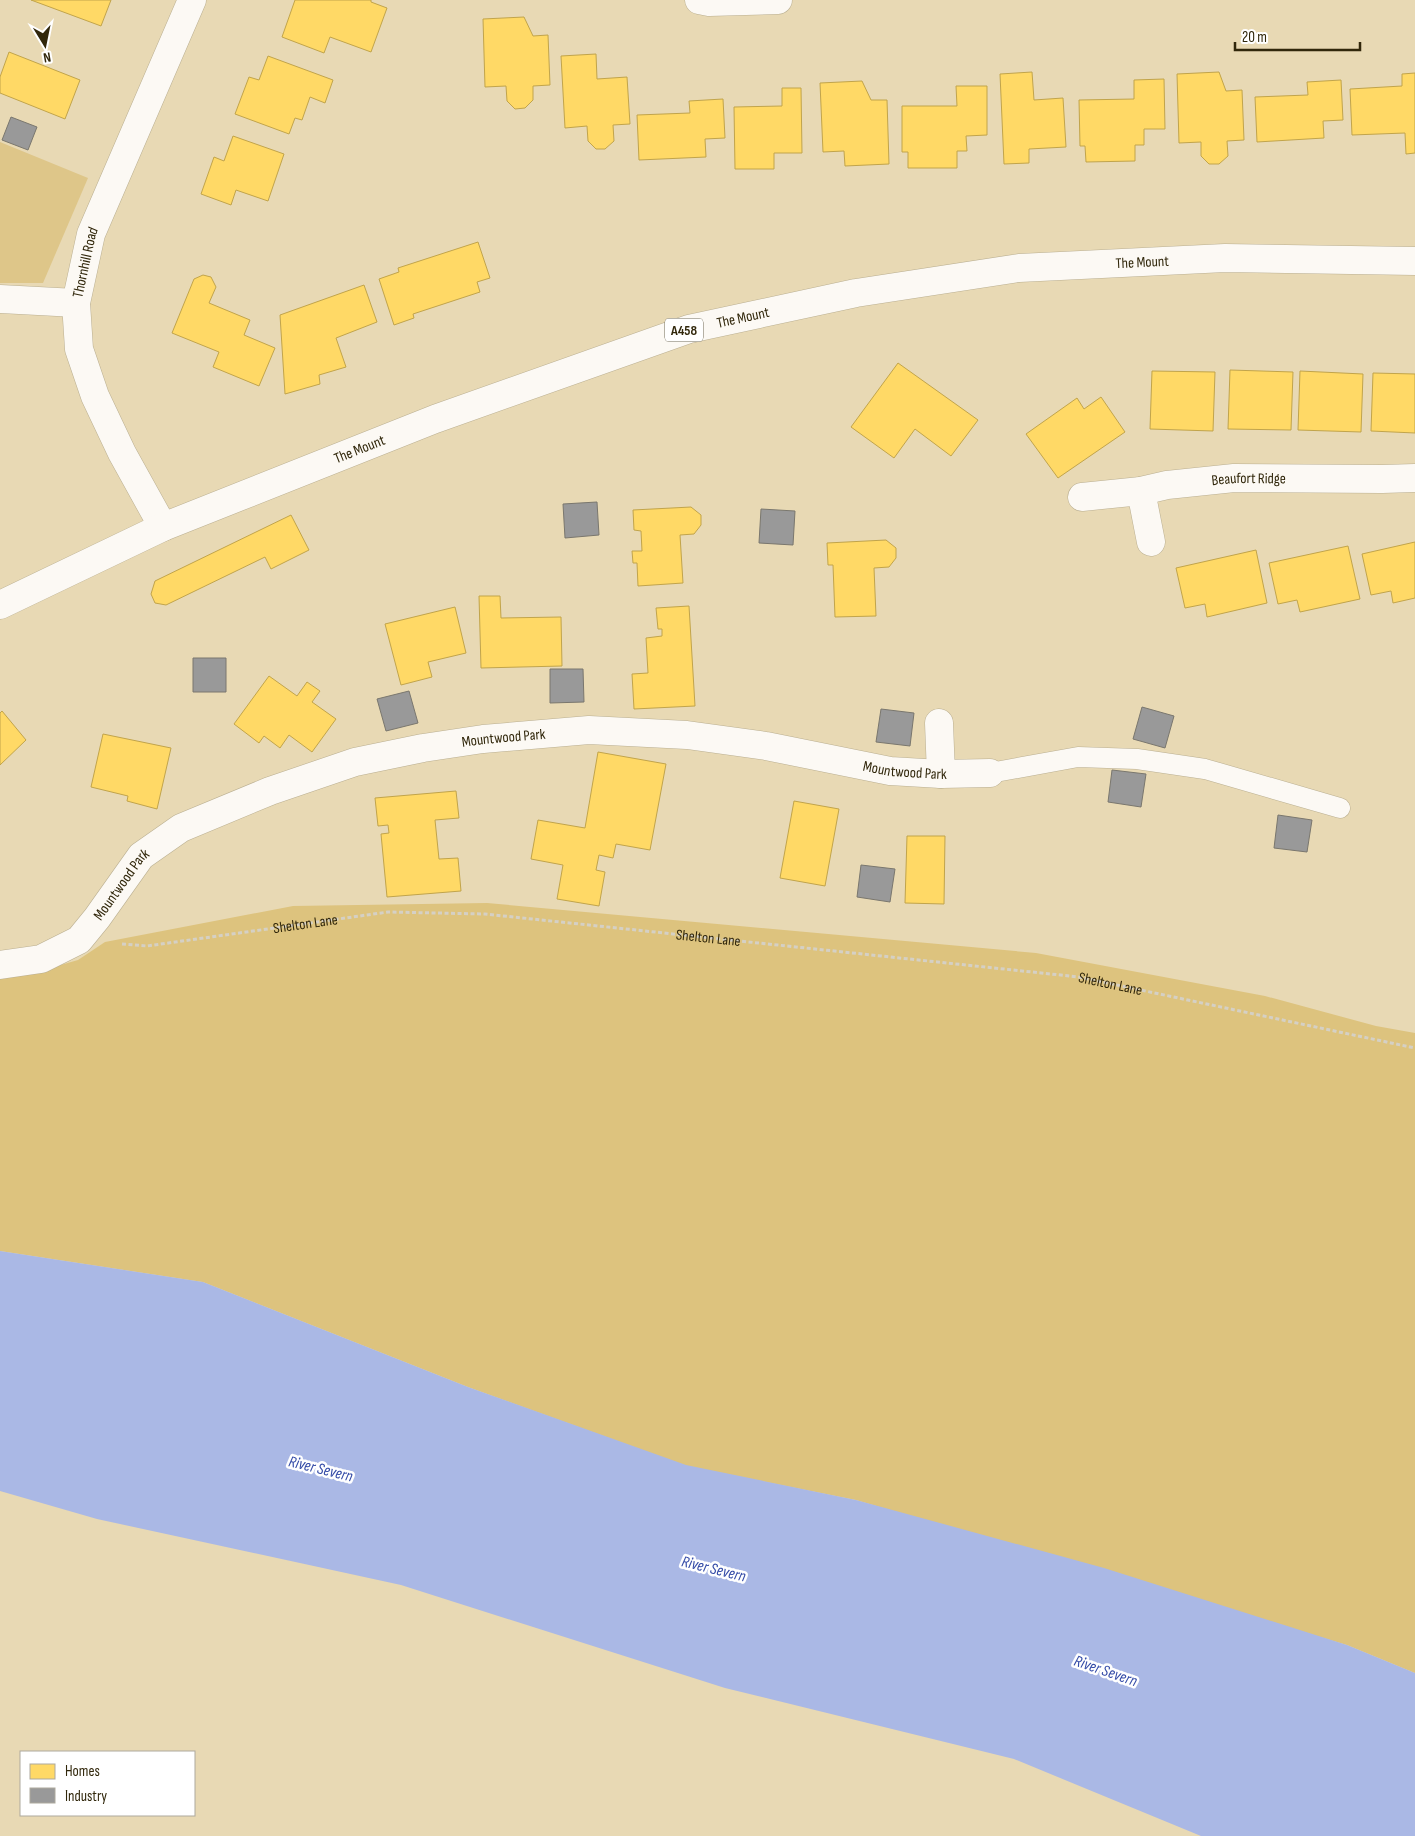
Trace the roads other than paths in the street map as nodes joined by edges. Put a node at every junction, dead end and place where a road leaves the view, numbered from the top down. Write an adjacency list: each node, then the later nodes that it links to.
1 (192, 0): 6 (street, Thornhill Road)
2 (699, 0): 3 (street)
3 (778, 0)
4 (1415, 261): 10 (street, The Mount / A458)
5 (0, 299): 6 (street)
6 (76, 303): 10 (street, Thornhill Road)
7 (1415, 478): 8 (street, Beaufort Ridge)
8 (1141, 491): 9 (street, Beaufort Ridge); 11 (street)
9 (1082, 497)
10 (163, 527): 12 (street, The Mount / A458)
11 (1151, 542)
12 (0, 604)
13 (939, 723): 14 (street)
14 (941, 774): 15 (street, Mountwood Park); 17 (street, Mountwood Park)
15 (990, 774): 16 (lane)
16 (1340, 808)
17 (0, 965)

